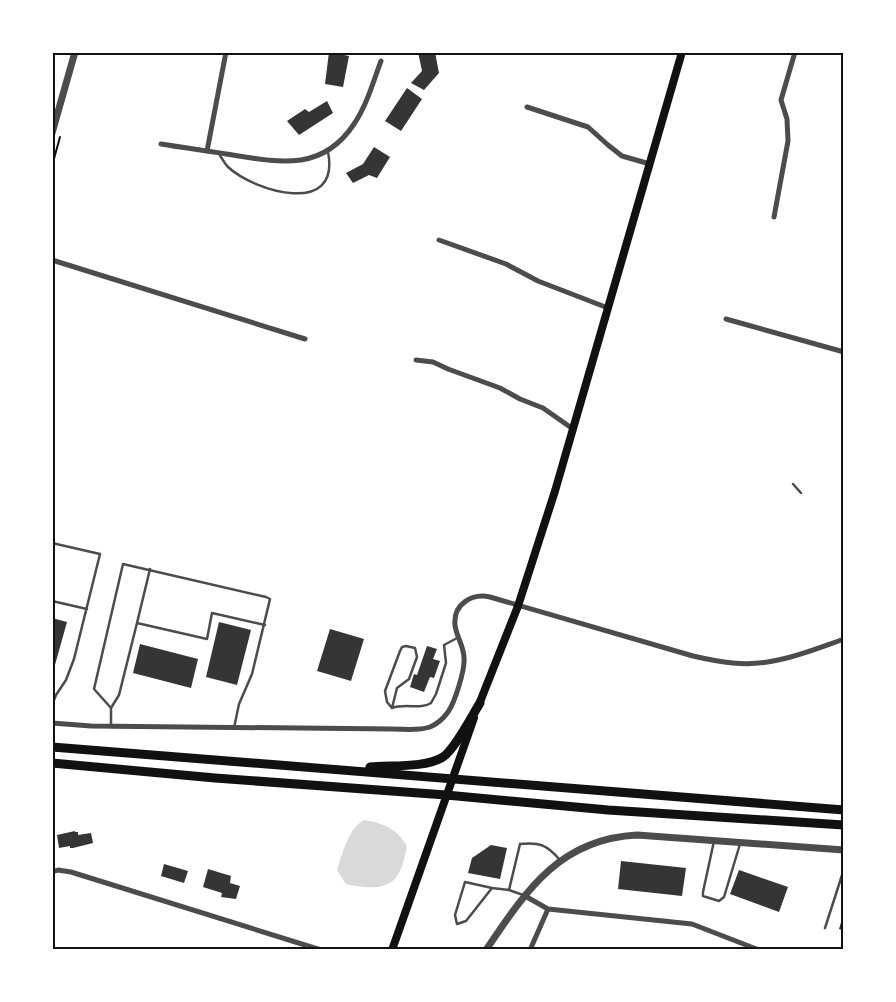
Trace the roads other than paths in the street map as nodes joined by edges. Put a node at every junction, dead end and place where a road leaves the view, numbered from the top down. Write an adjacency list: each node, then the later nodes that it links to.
1 (75, 52): 7 (street)
2 (226, 52): 10 (street)
3 (682, 52): 12 (main road)
4 (795, 52): 13 (street)
5 (381, 61): 9 (street)
6 (527, 107): 12 (street)
7 (52, 133)
8 (161, 144): 10 (street)
9 (327, 150): 11 (street); 11 (lane)
10 (207, 151): 11 (street)
11 (218, 153)
12 (650, 164): 16 (main road)
13 (774, 217)
14 (439, 240): 16 (street)
15 (52, 260): 18 (street)
16 (608, 308): 21 (main road)
17 (726, 319): 19 (street)
18 (305, 339)
19 (844, 352)
20 (416, 360): 21 (street)
21 (573, 428): 27 (main road)
22 (793, 484): 23 (lane)
23 (801, 493)
24 (52, 543): 28 (lane)
25 (150, 569): 29 (lane); 30 (lane); 35 (lane)
26 (52, 600): 28 (lane)
27 (518, 606): 31 (street); 32 (street); 33 (main road)
28 (87, 609): 34 (lane)
29 (137, 623): 30 (lane); 35 (lane)
30 (265, 625): 39 (lane)
31 (459, 638): 36 (lane); 39 (street)
32 (844, 639)
33 (480, 703): 42 (main road); 43 (main road)
34 (52, 705)
35 (111, 708): 38 (lane)
36 (392, 708): 36 (lane)
37 (52, 723): 38 (street)
38 (111, 727): 39 (street)
39 (234, 728)
40 (52, 747): 42 (main road)
41 (52, 763): 44 (main road)
42 (337, 769): 43 (main road)
43 (453, 778): 44 (main road); 45 (main road)
44 (446, 795): 46 (main road); 59 (main road)
45 (844, 810)
46 (844, 825)
47 (714, 841): 48 (street); 48 (lane); 50 (street)
48 (741, 843): 49 (street)
49 (844, 850)
50 (561, 861): 54 (lane); 55 (street)
51 (844, 869): 57 (lane)
52 (52, 872): 58 (street)
53 (492, 888): 53 (lane); 54 (lane)
54 (508, 890): 55 (lane)
55 (525, 896): 56 (street); 60 (street)
56 (548, 909): 61 (street); 62 (street)
57 (825, 928)
58 (321, 950)
59 (392, 950)
60 (486, 950)
61 (530, 950)
62 (759, 950)

